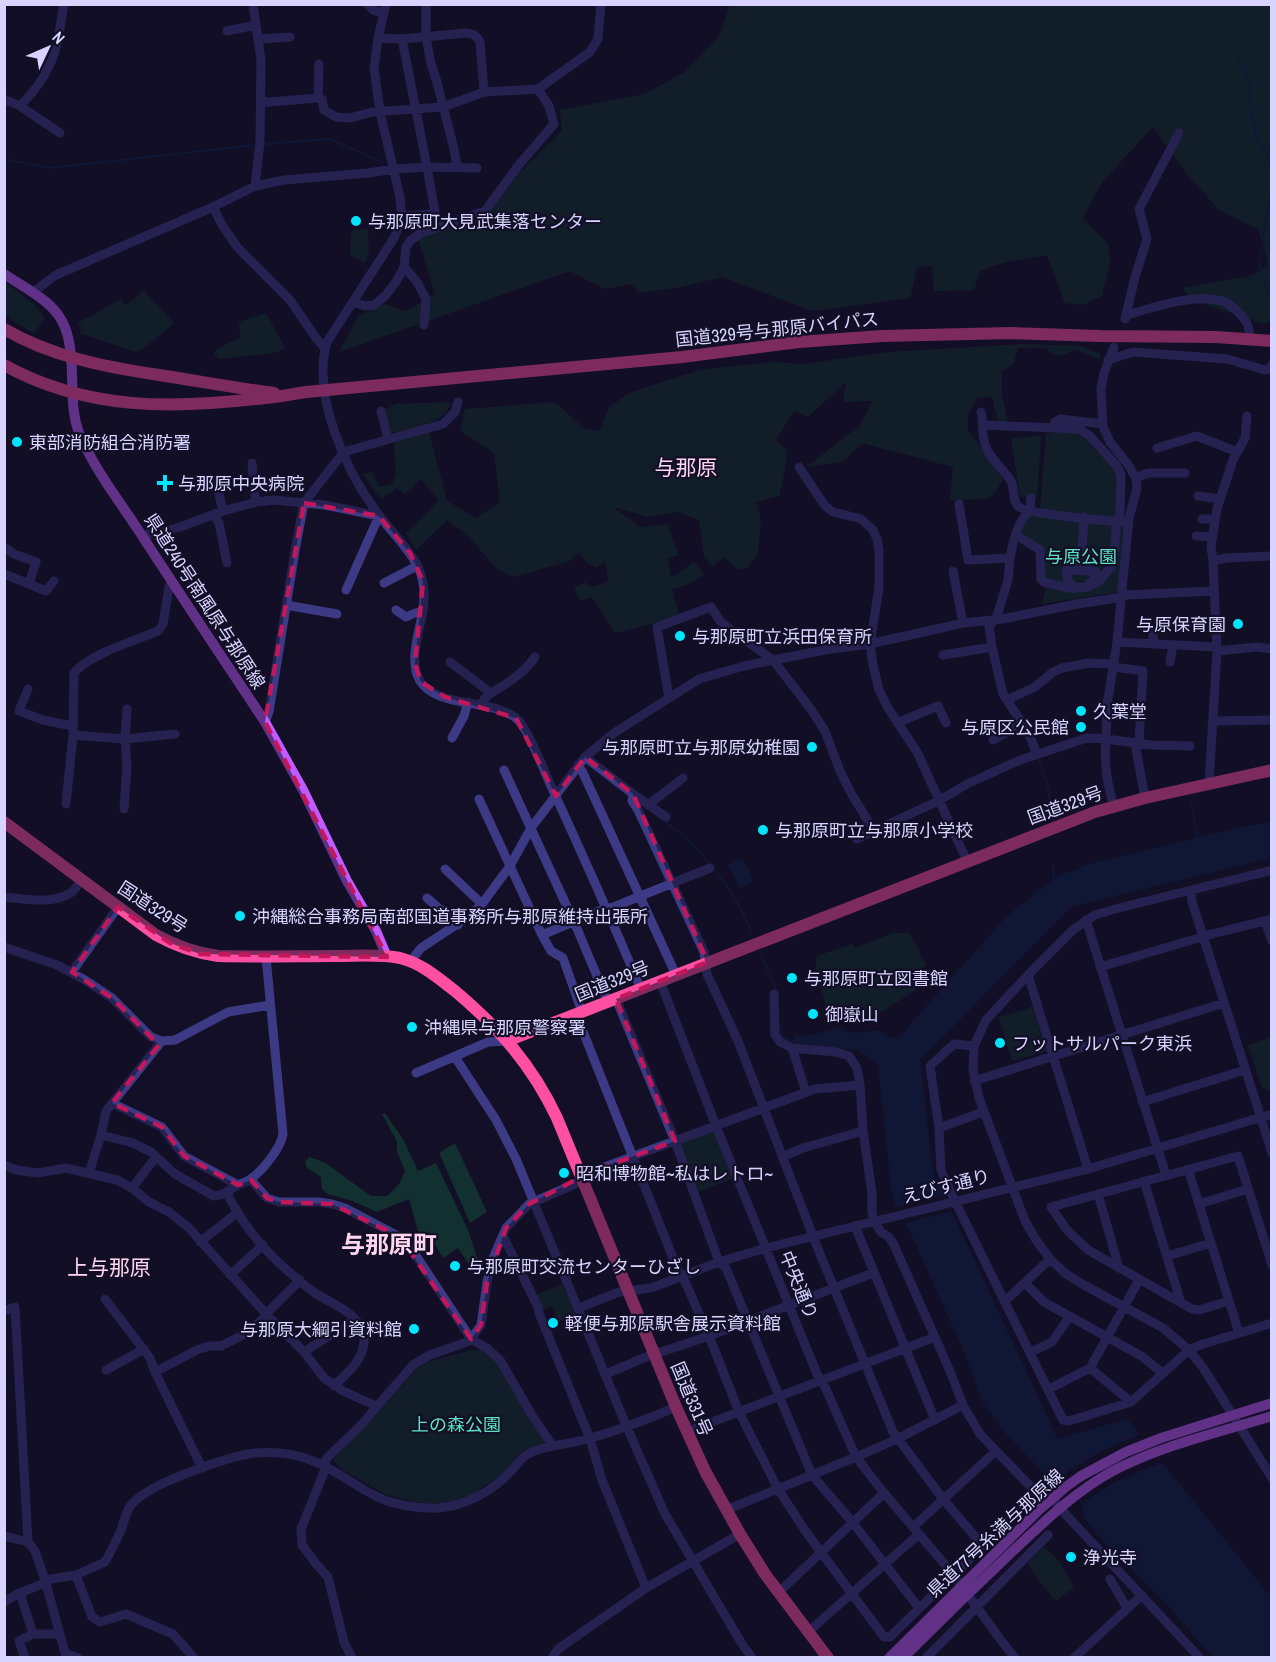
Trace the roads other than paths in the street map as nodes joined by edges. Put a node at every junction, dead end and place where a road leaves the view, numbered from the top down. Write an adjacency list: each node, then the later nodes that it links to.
1 (64, 4): 20 (street)
2 (253, 4): 7 (street)
3 (368, 4): 6 (street)
4 (426, 4): 9 (street)
5 (601, 4): 15 (street)
6 (385, 9): 11 (street)
7 (256, 25): 8 (street); 12 (street)
8 (227, 31)
9 (426, 37): 13 (street); 16 (street); 21 (street)
10 (290, 38): 12 (street)
11 (378, 38): 13 (street); 23 (street)
12 (259, 39): 19 (street)
13 (402, 39): 22 (street)
14 (319, 64): 17 (street)
15 (538, 89): 16 (street); 33 (street)
16 (484, 92): 21 (street)
17 (318, 98): 19 (street); 23 (street)
18 (4, 99): 20 (street)
19 (262, 101): 30 (street)
20 (20, 106): 24 (street)
21 (443, 107): 22 (street); 27 (street)
22 (415, 110): 23 (street); 26 (street)
23 (380, 112): 29 (street)
24 (60, 133)
25 (1179, 133): 39 (street)
26 (427, 167): 27 (street); 29 (street); 32 (street)
27 (457, 167): 28 (street)
28 (477, 168)
29 (394, 169): 30 (street); 32 (street)
30 (255, 186): 31 (street)
31 (213, 207): 35 (street); 42 (street)
32 (402, 216): 36 (street)
33 (404, 267): 36 (street); 37 (street)
34 (4, 274): 35 (main road, 県道240号南風原与那原線)
35 (33, 292): 43 (main road, 県道240号南風原与那原線)
36 (353, 302): 42 (street)
37 (424, 325)
38 (6, 335): 43 (highway, 国道329号与那原バイパス)
39 (1249, 339): 40 (highway, 国道329号与那原バイパス); 47 (highway, 国道329号与那原バイパス)
40 (1272, 341)
41 (1113, 347): 44 (street)
42 (325, 348): 47 (street)
43 (72, 357): 48 (main road, 県道240号南風原与那原線); 49 (highway, 国道329号与那原バイパス)
44 (1108, 360): 46 (street); 54 (street)
45 (4, 365): 48 (highway, 国道329号与那原バイパス)
46 (1272, 365)
47 (325, 391): 49 (highway, 国道329号与那原バイパス); 60 (street)
48 (72, 393): 49 (highway, 国道329号与那原バイパス); 83 (main road, 県道240号南風原与那原線)
49 (287, 394)
50 (458, 402): 57 (street)
51 (381, 411): 57 (street)
52 (981, 412): 55 (street)
53 (1247, 416): 59 (street)
54 (1103, 424): 56 (street); 64 (street)
55 (984, 425): 56 (street); 73 (street)
56 (1053, 427): 80 (street)
57 (388, 439): 60 (street)
58 (1157, 448): 59 (street)
59 (1237, 452): 69 (street)
60 (343, 454): 71 (street); 76 (street)
61 (252, 463): 70 (street)
62 (799, 467): 75 (street)
63 (1185, 473): 64 (street)
64 (1136, 478): 81 (street)
65 (218, 490): 74 (street)
66 (1198, 496): 69 (street)
67 (827, 497): 75 (street)
68 (1031, 498): 73 (street)
69 (1220, 499): 79 (street)
70 (256, 502): 71 (street); 74 (street)
71 (304, 503): 76 (street); 104 (street)
72 (959, 504): 89 (street)
73 (1030, 511): 77 (street); 82 (street)
74 (218, 513): 83 (street); 93 (street)
75 (835, 513): 112 (street)
76 (379, 516): 94 (street); 101 (street)
77 (1084, 518): 80 (street); 87 (street)
78 (1202, 519): 79 (street)
79 (1215, 519): 85 (street)
80 (1118, 521): 81 (street); 90 (street)
81 (1129, 522): 91 (street)
82 (1016, 535): 89 (street); 90 (street)
83 (142, 537): 98 (main road, 県道240号南風原与那原線)
84 (1196, 537): 85 (street)
85 (1213, 537): 92 (street)
86 (4, 548): 100 (street)
87 (1082, 551)
88 (1272, 556): 92 (street)
89 (1010, 558): 108 (street)
90 (1114, 561): 91 (street)
91 (1125, 561): 103 (street)
92 (1213, 561): 102 (street)
93 (227, 563)
94 (417, 566): 99 (street); 106 (street)
95 (953, 571): 109 (street)
96 (4, 574): 100 (street)
97 (54, 581): 100 (street)
98 (172, 581): 133 (main road, 県道240号南風原与那原線); 137 (street)
99 (384, 583)
100 (29, 584)
101 (346, 590)
102 (1214, 591): 103 (street); 116 (street)
103 (1121, 597): 108 (street); 111 (street)
104 (286, 605): 107 (street); 133 (street)
105 (396, 610): 106 (street)
106 (423, 612): 128 (street)
107 (337, 614)
108 (996, 619): 109 (street); 115 (street)
109 (963, 623): 112 (street)
110 (1153, 629): 113 (street)
111 (1117, 642): 113 (street); 123 (street)
112 (870, 644): 120 (street); 134 (street)
113 (1153, 644): 114 (street)
114 (1173, 645): 116 (street); 122 (street)
115 (992, 647): 118 (street); 127 (street)
116 (1217, 649): 117 (street); 132 (street)
117 (1272, 649)
118 (943, 655)
119 (535, 657): 125 (street)
120 (773, 660): 126 (street); 126 (street); 164 (street)
121 (450, 662): 125 (street)
122 (1170, 662)
123 (1113, 666): 127 (street); 141 (street); 143 (street)
124 (28, 690): 137 (street)
125 (491, 693): 129 (street)
126 (669, 698): 146 (street)
127 (1007, 700): 136 (street)
128 (468, 702): 129 (street); 139 (street)
129 (481, 705): 153 (street)
130 (127, 709): 140 (street)
131 (1272, 720): 132 (street)
132 (1212, 721): 151 (street)
133 (265, 722): 189 (main road, 県道240号南風原与那原線)
134 (897, 723): 135 (street); 156 (street)
135 (946, 723)
136 (1022, 724): 142 (street); 145 (street)
137 (73, 730): 140 (street); 157 (street)
138 (175, 734): 140 (street)
139 (452, 738)
140 (125, 739): 160 (street)
141 (1106, 739): 143 (street); 145 (street); 159 (street)
142 (993, 740)
143 (1137, 743): 144 (street); 154 (street)
144 (1190, 746)
145 (1037, 754): 156 (street)
146 (585, 757): 147 (street); 152 (street)
147 (578, 765): 153 (street); 174 (street)
148 (504, 770): 163 (street)
149 (1272, 770): 151 (highway, 国道329号)
150 (682, 778): 158 (street)
151 (1209, 783): 154 (highway, 国道329号)
152 (633, 794): 158 (street); 172 (street)
153 (555, 795): 163 (street); 179 (street)
154 (1145, 798): 159 (highway, 国道329号)
155 (479, 799): 167 (street)
156 (940, 800): 164 (street); 166 (street)
157 (66, 804)
158 (648, 805): 161 (street)
159 (1114, 806): 166 (highway, 国道329号)
160 (124, 809)
161 (666, 817)
162 (5, 825): 171 (highway, 国道329号)
163 (531, 828): 167 (street); 182 (street)
164 (874, 831): 165 (street)
165 (857, 839)
166 (967, 861): 191 (highway, 国道329号)
167 (510, 866): 177 (street); 184 (street)
168 (445, 868): 177 (street)
169 (710, 868): 172 (street)
170 (1272, 870): 173 (street)
171 (81, 880): 175 (street); 178 (highway, 国道329号)
172 (673, 883): 174 (street); 191 (street)
173 (1191, 891): 180 (street); 185 (street)
174 (640, 895): 179 (street); 194 (street)
175 (4, 897)
176 (427, 898): 183 (street)
177 (482, 904): 183 (street)
178 (118, 907): 188 (highway, 国道329号); 193 (street)
179 (606, 908): 182 (street); 197 (street)
180 (1086, 920): 192 (street); 195 (street)
181 (1268, 920): 185 (street); 186 (street)
182 (573, 921): 184 (street); 199 (street)
183 (458, 924): 190 (street)
184 (542, 935): 202 (street)
185 (1203, 936): 192 (street); 200 (street)
186 (1272, 941)
187 (4, 947): 193 (street)
188 (266, 957): 189 (highway, 国道329号); 201 (street)
189 (387, 957): 190 (highway, 国道329号)
190 (411, 962): 205 (highway, 国道329号)
191 (705, 963): 194 (highway, 国道329号); 217 (street)
192 (1100, 967): 203 (street)
193 (72, 972): 204 (street)
194 (676, 975): 196 (highway, 国道329号)
195 (1028, 975): 206 (street); 208 (street)
196 (660, 981): 197 (highway, 国道329号); 221 (street, 中央通り)
197 (641, 989): 199 (highway, 国道329号)
198 (774, 994): 207 (street)
199 (612, 1000): 202 (highway, 国道329号); 225 (street)
200 (1224, 1003): 203 (street); 210 (street)
201 (270, 1005): 204 (street); 237 (street)
202 (579, 1013): 205 (highway, 国道329号); 228 (street)
203 (1121, 1035): 208 (street); 215 (street)
204 (162, 1041): 216 (street)
205 (507, 1041): 209 (street); 236 (highway, 国道331号)
206 (974, 1046): 212 (street); 222 (street)
207 (792, 1048): 213 (street); 214 (street)
208 (1053, 1056): 212 (street); 232 (street)
209 (454, 1057): 211 (street); 245 (street)
210 (1245, 1070): 215 (street); 220 (street)
211 (416, 1073)
212 (974, 1081): 218 (street)
213 (860, 1085): 214 (street); 223 (street)
214 (806, 1092): 217 (street)
215 (1142, 1102): 226 (street)
216 (112, 1103): 224 (street); 239 (street)
217 (763, 1107): 221 (street); 230 (street)
218 (983, 1112): 222 (street); 240 (street)
219 (1272, 1114): 220 (street, えびす通り)
220 (1260, 1118): 226 (street, えびす通り); 227 (street)
221 (717, 1126): 225 (street); 257 (street, 中央通り)
222 (939, 1128): 246 (street)
223 (863, 1131): 230 (street); 249 (street)
224 (101, 1135): 229 (street); 234 (street)
225 (675, 1142): 228 (street); 260 (street)
226 (1157, 1149): 232 (street, えびす通り); 235 (street)
227 (1272, 1154)
228 (633, 1156): 236 (street); 265 (street)
229 (156, 1157): 241 (street); 243 (street)
230 (782, 1157): 252 (street)
231 (4, 1165): 234 (street)
232 (1088, 1169): 240 (street, えびす通り)
233 (1188, 1169): 235 (street); 242 (street); 247 (street)
234 (89, 1173): 241 (street)
235 (1166, 1175): 238 (street)
236 (583, 1178): 245 (street); 270 (highway, 国道331号)
237 (251, 1179): 239 (street); 288 (street)
238 (1144, 1181): 244 (street); 258 (street)
239 (238, 1185): 243 (street)
240 (1011, 1187): 246 (street, えびす通り); 259 (street)
241 (132, 1188): 254 (street)
242 (1248, 1189): 247 (street); 253 (street)
243 (227, 1193): 248 (street)
244 (1098, 1194): 262 (street); 262 (street)
245 (535, 1202): 251 (street); 277 (street)
246 (951, 1202): 249 (street, えびす通り); 273 (street)
247 (1199, 1204): 255 (street)
248 (238, 1212): 254 (street); 256 (street)
249 (878, 1220): 250 (street, えびす通り); 286 (street)
250 (855, 1226): 252 (street, えびす通り); 263 (street)
251 (503, 1236): 288 (street); 317 (street)
252 (813, 1236): 257 (street, えびす通り); 269 (street)
253 (1268, 1241): 261 (street)
254 (200, 1242): 264 (street)
255 (1211, 1243): 258 (street); 272 (street)
256 (263, 1245): 264 (street); 266 (street)
257 (766, 1248): 260 (street, えびす通り); 275 (street, 中央通り)
258 (1167, 1256): 274 (street)
259 (1050, 1259): 268 (street); 276 (street)
260 (720, 1262): 265 (street, えびす通り); 282 (street)
261 (1272, 1265)
262 (1119, 1268): 267 (street)
263 (873, 1273): 269 (street); 289 (street)
264 (230, 1275): 279 (street)
265 (681, 1276): 270 (street, えびす通り); 285 (street)
266 (300, 1280): 279 (street); 281 (street)
267 (1139, 1280): 274 (street); 276 (street)
268 (1025, 1283): 273 (street); 280 (street)
269 (834, 1288): 275 (street); 295 (street)
270 (628, 1290): 277 (street, えびす通り); 294 (highway, 国道331号)
271 (105, 1299): 290 (street)
272 (1229, 1300): 274 (street); 284 (street)
273 (1005, 1301): 293 (street)
274 (1181, 1303)
275 (790, 1305): 282 (street); 301 (street, 中央通り)
276 (1124, 1306): 287 (street); 291 (street)
277 (579, 1308): 300 (street)
278 (4, 1311): 337 (street)
279 (266, 1314): 292 (street); 298 (street)
280 (1070, 1316): 287 (street); 293 (street)
281 (355, 1319): 292 (street); 302 (street)
282 (748, 1322): 285 (street); 304 (street)
283 (1272, 1323): 284 (street)
284 (1239, 1333): 291 (street)
285 (710, 1336): 294 (street); 310 (street)
286 (935, 1337): 289 (street); 307 (street)
287 (1107, 1337): 296 (street); 299 (street)
288 (471, 1339): 308 (street); 319 (street)
289 (905, 1348): 295 (street); 313 (street)
290 (144, 1349): 297 (street); 298 (street)
291 (1189, 1350): 299 (street); 311 (street)
292 (304, 1352): 302 (street)
293 (1031, 1352): 303 (street)
294 (655, 1356): 300 (street); 309 (highway, 国道331号)
295 (866, 1363): 301 (street); 318 (street)
296 (1090, 1368): 303 (street); 305 (street)
297 (106, 1370)
298 (155, 1372): 323 (street)
299 (1162, 1373): 305 (street)
300 (606, 1374): 314 (street)
301 (821, 1380): 304 (street); 321 (street, 中央通り)
302 (334, 1386): 308 (street)
303 (1048, 1389): 305 (street)
304 (779, 1396): 310 (street); 324 (street)
305 (1131, 1402)
306 (1272, 1403): 311 (main road, 県道77号糸満与那原線)
307 (963, 1405): 313 (street); 320 (street)
308 (376, 1406): 322 (street)
309 (676, 1407): 314 (street); 316 (highway, 国道331号)
310 (739, 1412): 316 (street); 326 (street)
311 (1233, 1415): 315 (street); 328 (main road, 県道77号糸満与那原線)
312 (1272, 1416): 315 (main road, 県道77号糸満与那原線)
313 (935, 1420): 318 (street)
314 (626, 1425): 317 (street); 340 (street)
315 (1239, 1426): 325 (street); 330 (main road, 県道77号糸満与那原線)
316 (686, 1432): 331 (highway, 国道331号)
317 (590, 1439): 319 (street); 346 (street)
318 (897, 1439): 321 (street); 329 (street)
319 (553, 1446): 322 (street)
320 (996, 1451): 329 (street); 338 (street)
321 (856, 1457): 324 (street); 327 (street, 中央通り)
322 (324, 1466): 323 (street); 363 (street)
323 (202, 1468): 343 (street)
324 (812, 1475): 326 (street); 332 (street)
325 (1272, 1478)
326 (778, 1489): 331 (street); 339 (street)
327 (884, 1493): 332 (street); 333 (street, 中央通り)
328 (1052, 1498): 330 (street); 347 (main road, 県道77号糸満与那原線)
329 (943, 1499): 333 (street); 338 (street)
330 (1060, 1508): 347 (main road, 県道77号糸満与那原線); 351 (street)
331 (726, 1510): 334 (highway, 国道331号)
332 (853, 1523): 339 (street); 341 (street)
333 (916, 1531): 341 (street); 342 (street, 中央通り)
334 (740, 1534): 340 (street); 349 (highway, 国道331号)
335 (1048, 1535): 353 (street)
336 (4, 1536): 337 (street)
337 (28, 1542): 345 (street)
338 (983, 1546): 342 (street)
339 (822, 1553): 349 (street); 350 (street)
340 (693, 1561): 346 (street); 365 (street)
341 (885, 1565): 350 (street); 354 (street)
342 (953, 1574): 347 (street, 中央通り); 354 (street)
343 (76, 1575): 345 (street); 362 (street)
344 (1110, 1579): 355 (street)
345 (45, 1582): 348 (street); 358 (street)
346 (646, 1588): 364 (street)
347 (964, 1590): 353 (street, 中央通り); 367 (main road, 県道77号糸満与那原線); 368 (main road, 県道77号糸満与那原線)
348 (20, 1593): 352 (street); 357 (street)
349 (778, 1593): 356 (highway, 国道331号)
350 (852, 1594): 354 (street); 356 (street)
351 (1142, 1595): 355 (street); 371 (street)
352 (4, 1602)
353 (976, 1607): 359 (street); 369 (street, 中央通り)
354 (919, 1608)
355 (1128, 1608): 370 (street)
356 (808, 1632): 366 (highway, 国道331号)
357 (33, 1634): 358 (street); 360 (street)
358 (59, 1634): 361 (street)
359 (932, 1655)
360 (25, 1658)
361 (78, 1658)
362 (194, 1658)
363 (352, 1658)
364 (552, 1658)
365 (752, 1658)
366 (828, 1658)
367 (889, 1658)
368 (903, 1658)
369 (1015, 1658)
370 (1074, 1658)
371 (1200, 1658)

